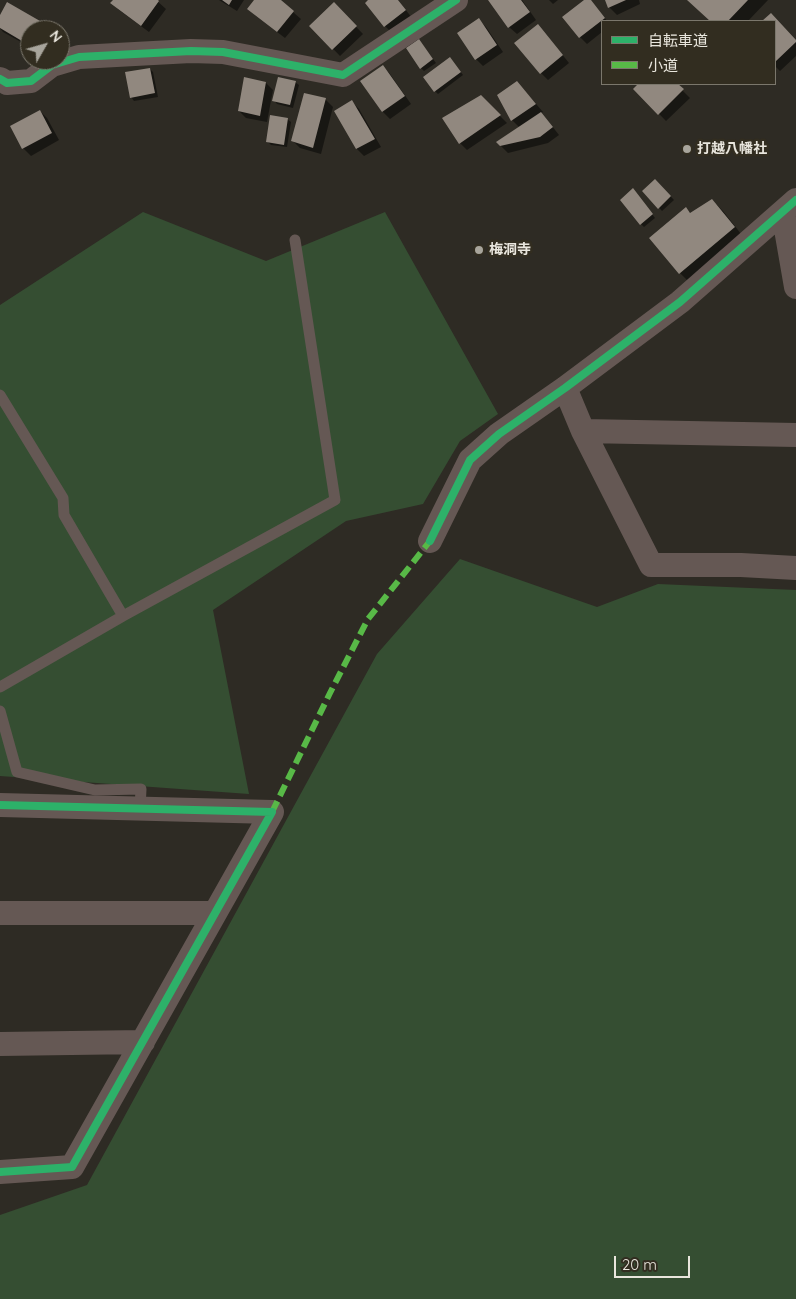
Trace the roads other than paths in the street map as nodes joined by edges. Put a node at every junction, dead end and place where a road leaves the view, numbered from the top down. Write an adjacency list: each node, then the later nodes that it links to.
1 (456, 0): 2 (street)
2 (0, 79)
3 (790, 206): 5 (street); 6 (street)
4 (295, 240): 12 (lane)
5 (796, 287)
6 (564, 388): 8 (street); 10 (street)
7 (0, 395): 12 (lane)
8 (582, 431): 9 (street); 11 (street)
9 (796, 434)
10 (430, 541)
11 (796, 568)
12 (123, 616): 13 (lane)
13 (0, 687)
14 (0, 711): 16 (lane)
15 (0, 805): 16 (street)
16 (140, 809): 18 (street)
17 (0, 913): 18 (street)
18 (215, 913): 19 (street)
19 (143, 1042): 20 (street); 21 (street)
20 (0, 1044)
21 (0, 1172)

